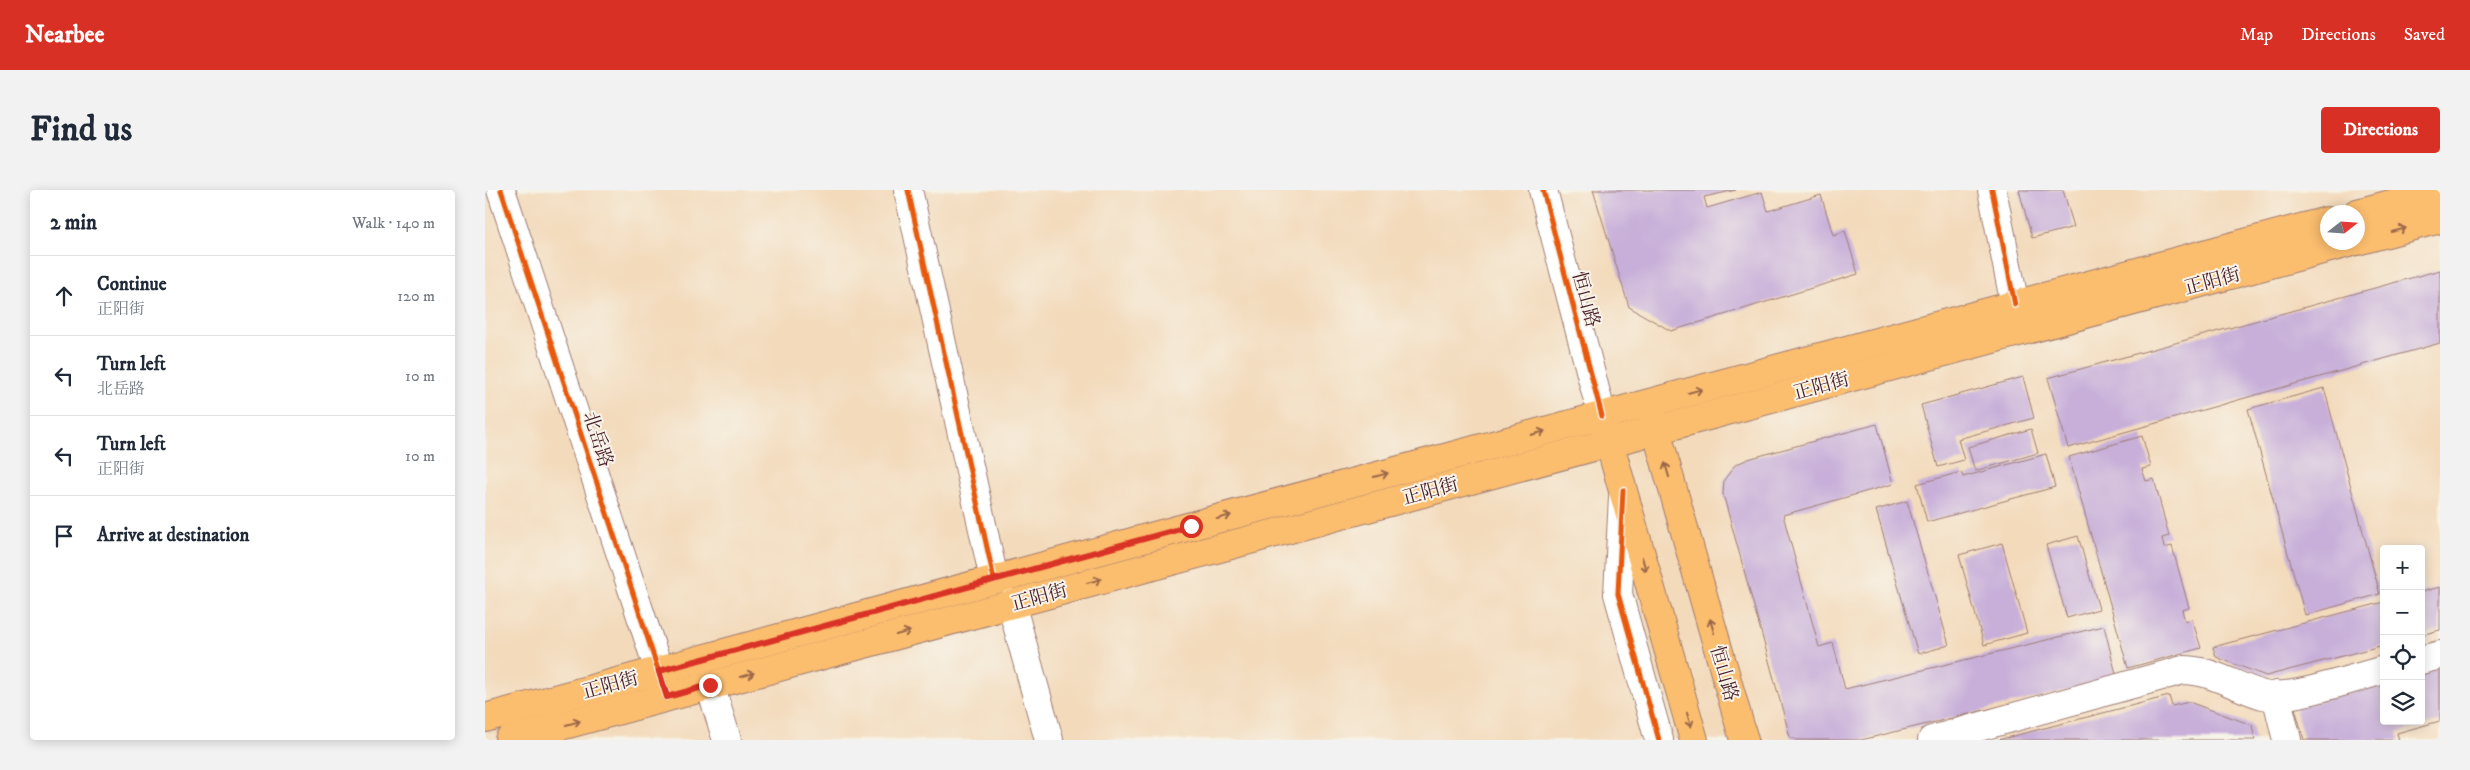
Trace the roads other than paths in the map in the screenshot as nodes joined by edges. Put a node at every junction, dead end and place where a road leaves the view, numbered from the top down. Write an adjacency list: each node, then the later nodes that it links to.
1 (501, 190): 21 (street, 北岳路)
2 (909, 190): 17 (street)
3 (1543, 190): 13 (street, 恒山路)
4 (1992, 190): 11 (street)
5 (2440, 191): 6 (main road)
6 (2365, 211)
7 (2440, 219): 9 (main road, one-way to 7)
8 (2320, 223): 11 (main road, 正阳街)
9 (2365, 239)
10 (2321, 250): 14 (main road, 正阳街)
11 (2015, 305): 12 (main road, 正阳街, one-way to 11)
12 (1648, 403): 13 (main road, 正阳街); 14 (main road, 恒山路)
13 (1602, 416): 15 (main road, 恒山路); 17 (main road, 正阳街, one-way to 13)
14 (1656, 429): 15 (main road, 正阳街); 32 (main road, 恒山路, one-way to 14)
15 (1609, 442): 16 (main road, 恒山路); 18 (main road, 正阳街, one-way to 15)
16 (1623, 490): 30 (street); 31 (main road, 恒山路, one-way to 31)
17 (994, 579): 21 (main road, 正阳街)
18 (1011, 603): 23 (main road, 正阳街, one-way to 18); 29 (street)
19 (2440, 655): 20 (street)
20 (2425, 659)
21 (659, 671): 25 (street, 北岳路); 26 (main road, 正阳街)
22 (2380, 671): 24 (street)
23 (710, 685): 25 (main road, 正阳街); 28 (street)
24 (2276, 695): 33 (street); 34 (street)
25 (667, 697): 27 (main road, 正阳街, one-way to 25)
26 (485, 718)
27 (509, 740)
28 (727, 740)
29 (1049, 740)
30 (1659, 740)
31 (1694, 740)
32 (1744, 740)
33 (1932, 740)
34 (2287, 740)

